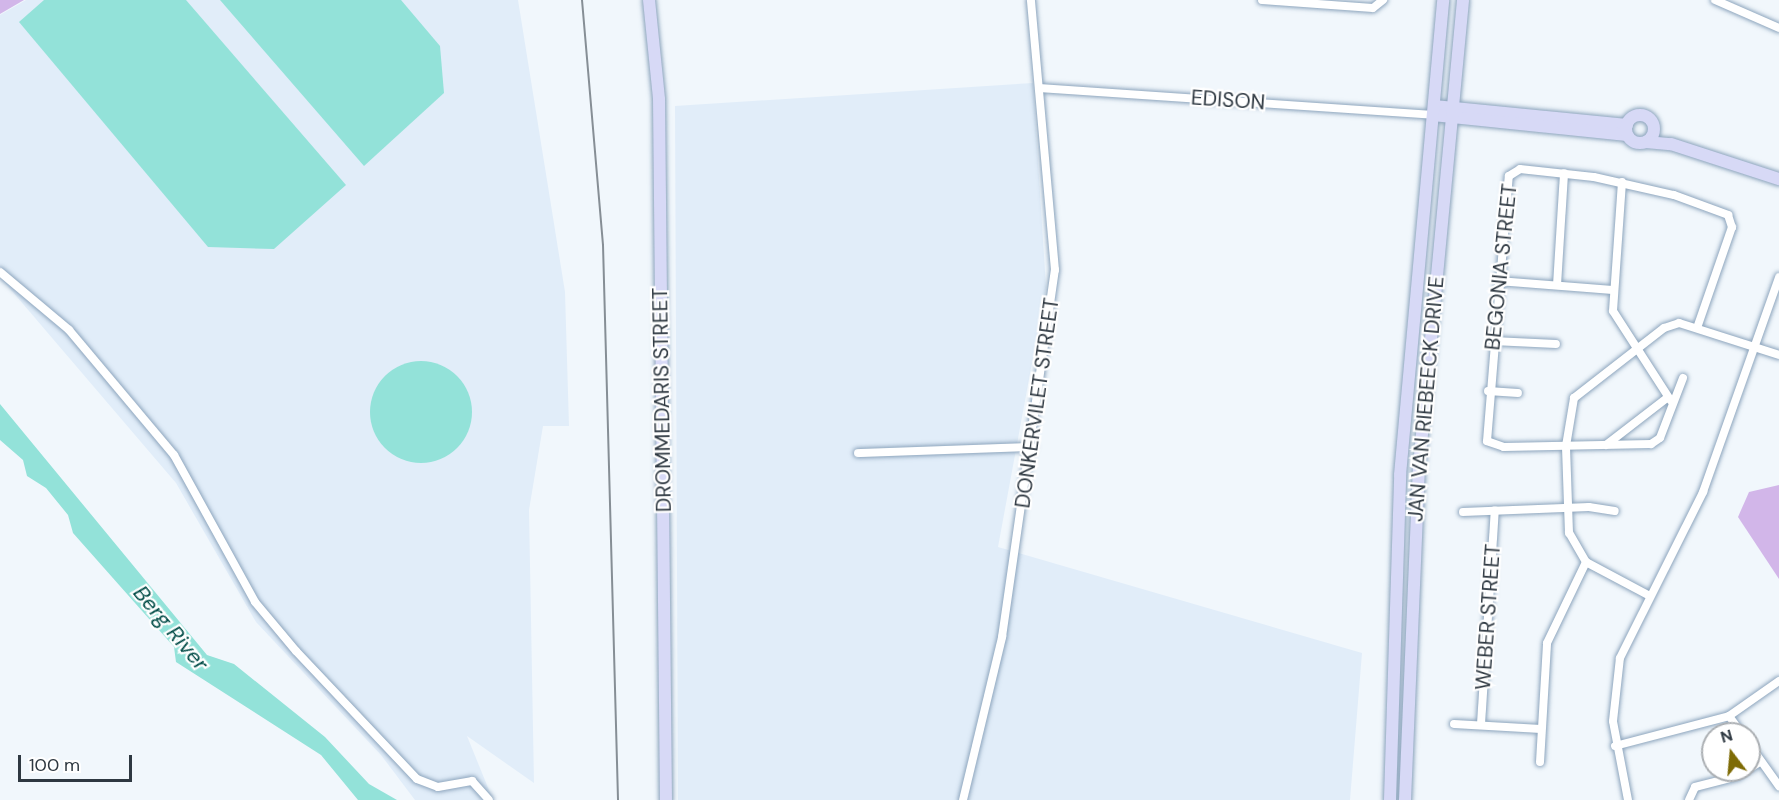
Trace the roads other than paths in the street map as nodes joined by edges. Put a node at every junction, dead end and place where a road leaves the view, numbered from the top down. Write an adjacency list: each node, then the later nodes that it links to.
1 (649, 0): 58 (main road, DROMMEDARIS STREET)
2 (1031, 0): 9 (street, DONKERVILET STREET)
3 (1262, 0): 4 (street)
4 (1383, 0)
5 (1443, 0): 10 (main road, JAN VAN RIEBEECK DRIVE)
6 (1463, 0): 11 (main road, JAN VAN RIEBEECK DRIVE)
7 (1715, 0): 8 (street)
8 (1779, 28)
9 (1040, 88): 10 (street, EDISON); 38 (street, DONKERVILET STREET)
10 (1433, 111): 11 (main road); 60 (main road, JAN VAN RIEBEECK DRIVE)
11 (1454, 112): 13 (main road); 61 (main road, JAN VAN RIEBEECK DRIVE)
12 (1653, 124): 13 (main road); 14 (main road); 15 (main road)
13 (1627, 130): 14 (main road)
14 (1646, 142): 15 (main road)
15 (1671, 144): 17 (main road)
16 (1564, 173): 19 (street, BEGONIA STREET); 23 (street, BEGONIA STREET); 24 (street)
17 (1760, 175): 18 (main road); 20 (main road)
18 (1779, 179)
19 (1622, 182): 25 (street); 26 (street, BEGONIA STREET)
20 (1779, 186)
21 (0, 272): 57 (street)
22 (1779, 277): 29 (street)
23 (1498, 281): 24 (street); 27 (street, BEGONIA STREET)
24 (1557, 285): 25 (street)
25 (1613, 290): 30 (street)
26 (1698, 325): 29 (street); 30 (street)
27 (1493, 341): 28 (street); 33 (street, BEGONIA STREET)
28 (1556, 344)
29 (1754, 345): 31 (street); 45 (street)
30 (1635, 351): 35 (street); 36 (street)
31 (1779, 355)
32 (1683, 378): 35 (street)
33 (1488, 391): 34 (street); 36 (street, BEGONIA STREET)
34 (1518, 393)
35 (1670, 399): 37 (street); 37 (street)
36 (1566, 446): 37 (street); 40 (street)
37 (1606, 446)
38 (1032, 447): 39 (street); 59 (street, DONKERVILET STREET)
39 (858, 453)
40 (1566, 508): 41 (street); 42 (street); 44 (street)
41 (1495, 510): 43 (street); 50 (street, WEBER STREET)
42 (1615, 511)
43 (1463, 512)
44 (1586, 562): 45 (street); 51 (street)
45 (1648, 595): 52 (street)
46 (1779, 681): 47 (street)
47 (1729, 716): 48 (street); 52 (street)
48 (1733, 722)
49 (1454, 724): 50 (street)
50 (1481, 724): 51 (street)
51 (1541, 729): 54 (street)
52 (1615, 746): 62 (street)
53 (1761, 761): 56 (street)
54 (1540, 762)
55 (1715, 782): 63 (street)
56 (1779, 786)
57 (489, 800)
58 (666, 800)
59 (963, 800)
60 (1390, 800)
61 (1405, 800)
62 (1628, 800)
63 (1689, 800)

